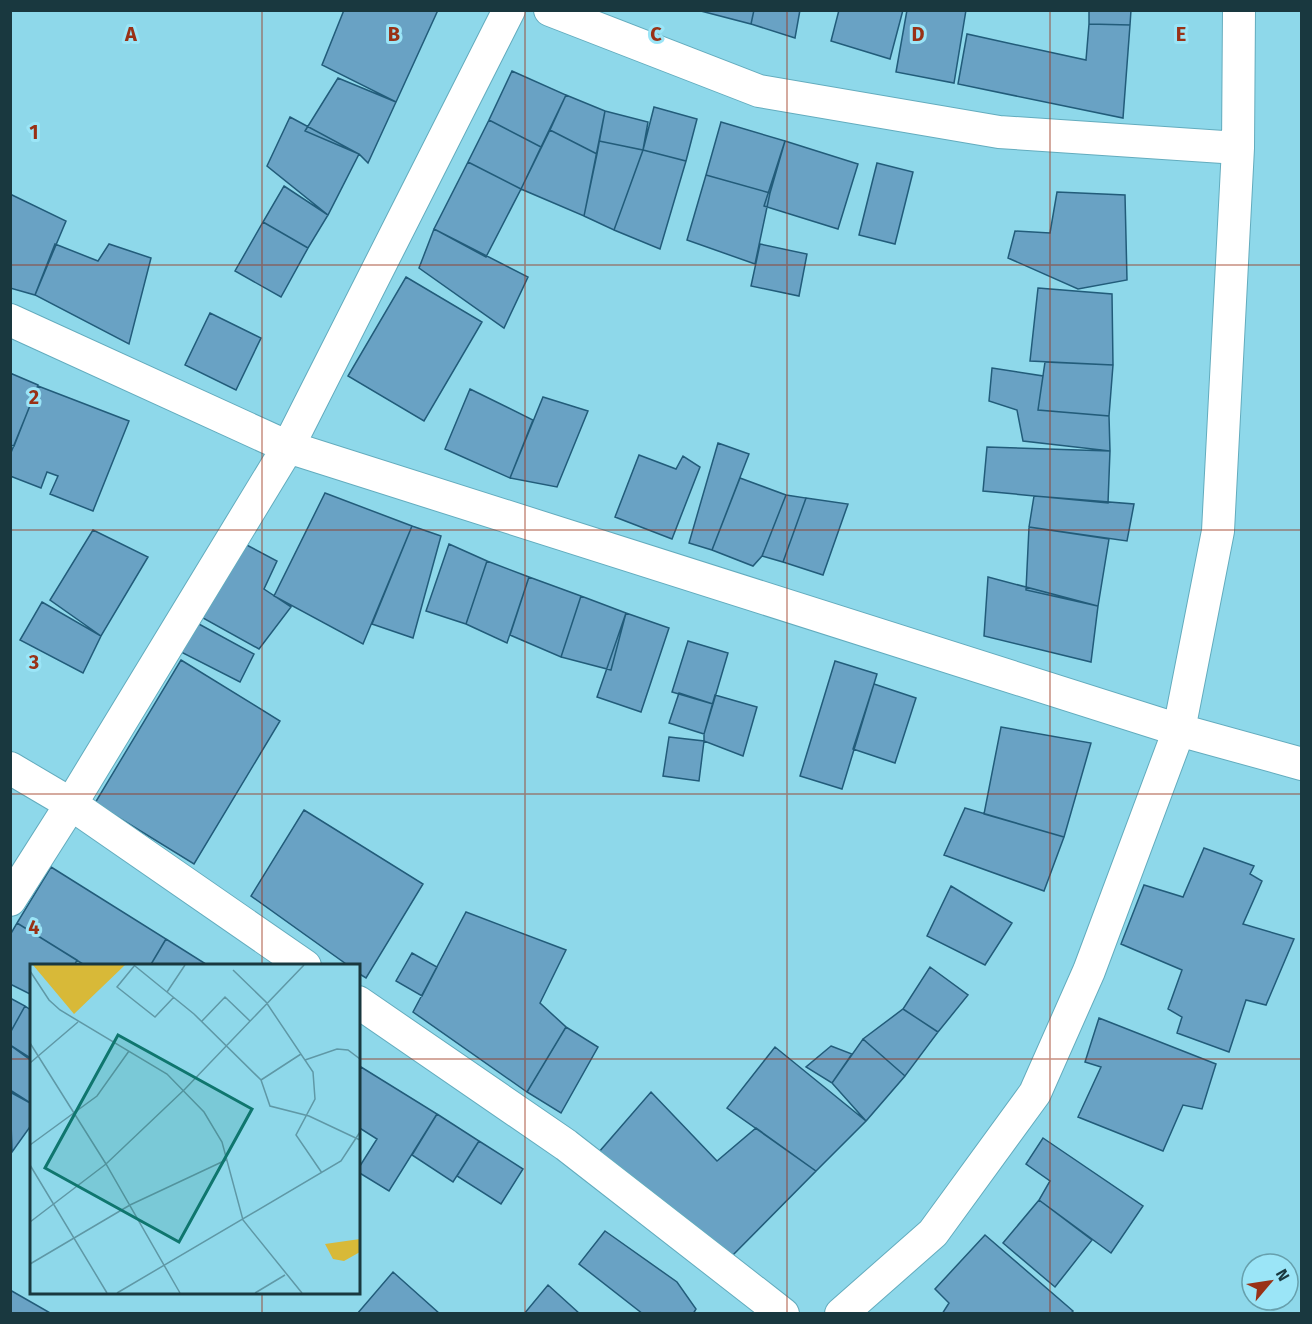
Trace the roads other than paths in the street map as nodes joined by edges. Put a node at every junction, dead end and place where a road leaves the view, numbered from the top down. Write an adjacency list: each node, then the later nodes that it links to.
1 (509, 10): 6 (street)
2 (549, 10): 4 (street)
3 (1239, 10): 4 (street)
4 (1238, 148): 7 (street)
5 (10, 320): 6 (street)
6 (288, 447): 7 (street); 10 (street)
7 (1179, 730): 8 (street); 15 (street)
8 (1302, 764)
9 (10, 768): 10 (street)
10 (71, 804): 11 (street); 12 (street)
11 (10, 900)
12 (302, 964)
13 (360, 1003): 14 (street)
14 (783, 1314)
15 (841, 1314)

